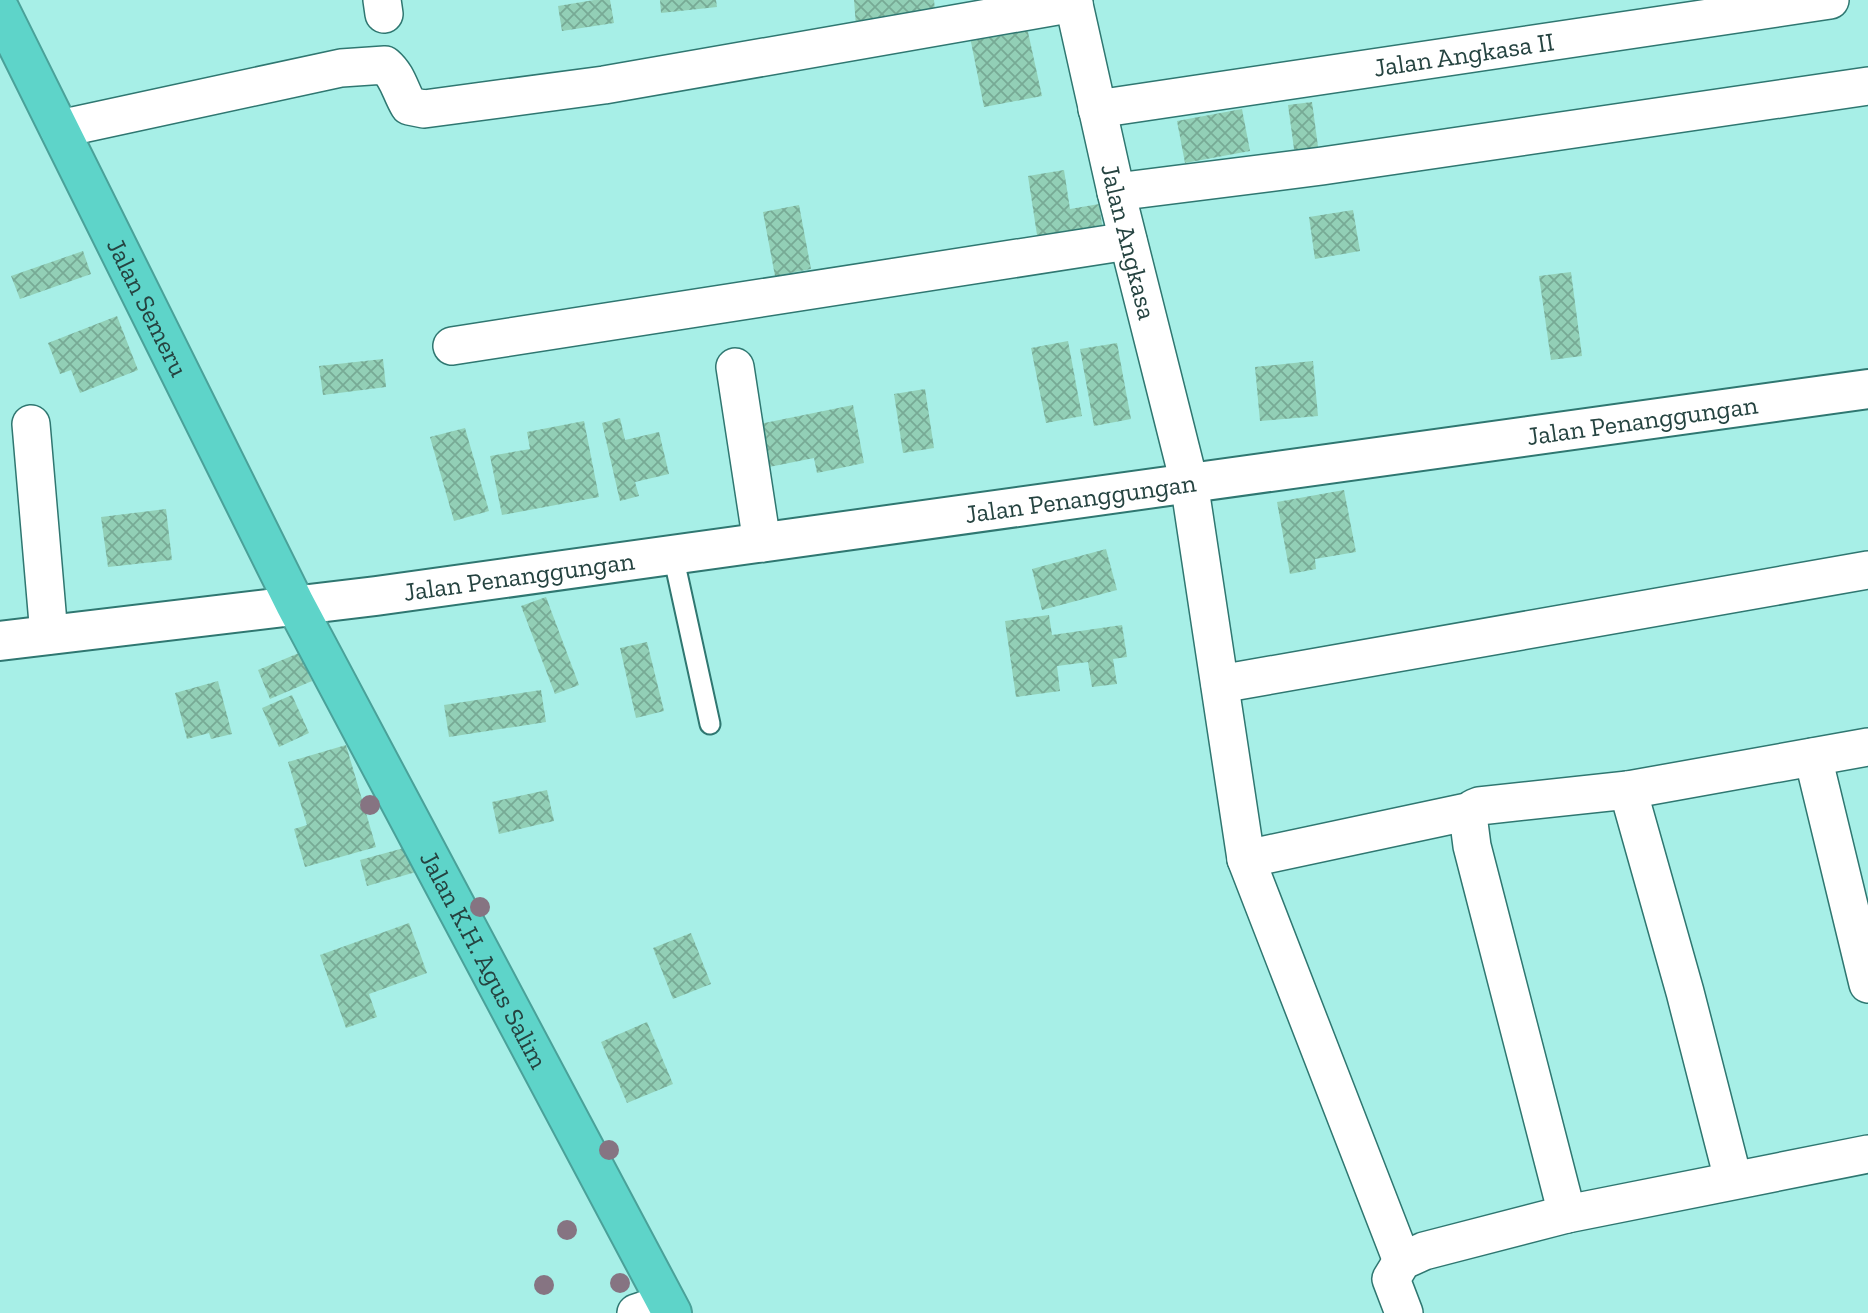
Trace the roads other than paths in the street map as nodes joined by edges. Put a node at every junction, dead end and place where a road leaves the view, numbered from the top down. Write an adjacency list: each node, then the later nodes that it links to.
1 (1830, 0): 5 (street, Jalan Angkasa II)
2 (1073, 1): 5 (street, Jalan Angkasa); 6 (street)
3 (0, 10): 6 (highway, Jalan Semeru)
4 (1868, 86): 7 (street)
5 (1097, 109): 7 (street, Jalan Angkasa)
6 (59, 129): 17 (highway, Jalan Semeru)
7 (1116, 192): 8 (street, Jalan Angkasa)
8 (1128, 242): 9 (street); 13 (street, Jalan Angkasa)
9 (452, 346)
10 (735, 367): 14 (street)
11 (1868, 389): 13 (main road, Jalan Penanggungan)
12 (31, 424): 18 (street)
13 (1189, 482): 14 (main road, Jalan Penanggungan); 20 (street, Jalan Angkasa)
14 (762, 543): 15 (main road, Jalan Penanggungan)
15 (673, 555): 17 (main road, Jalan Penanggungan); 21 (lane)
16 (1868, 570): 20 (street)
17 (295, 604): 18 (main road, Jalan Penanggungan); 32 (highway, Jalan K.H. Agus Salim)
18 (49, 635): 19 (main road, Jalan Penanggungan)
19 (0, 641)
20 (1220, 684): 26 (street, Jalan Angkasa)
21 (710, 724)
22 (1868, 747): 23 (street)
23 (1813, 757): 24 (street); 27 (street)
24 (1628, 790): 25 (street); 29 (street)
25 (1471, 811): 26 (street); 30 (street)
26 (1246, 859): 31 (street, Jalan Angkasa)
27 (1868, 984)
28 (1868, 1153): 29 (street)
29 (1733, 1180): 30 (street)
30 (1567, 1214): 31 (street)
31 (1402, 1261): 33 (street)
32 (658, 1310)
33 (1404, 1313)

